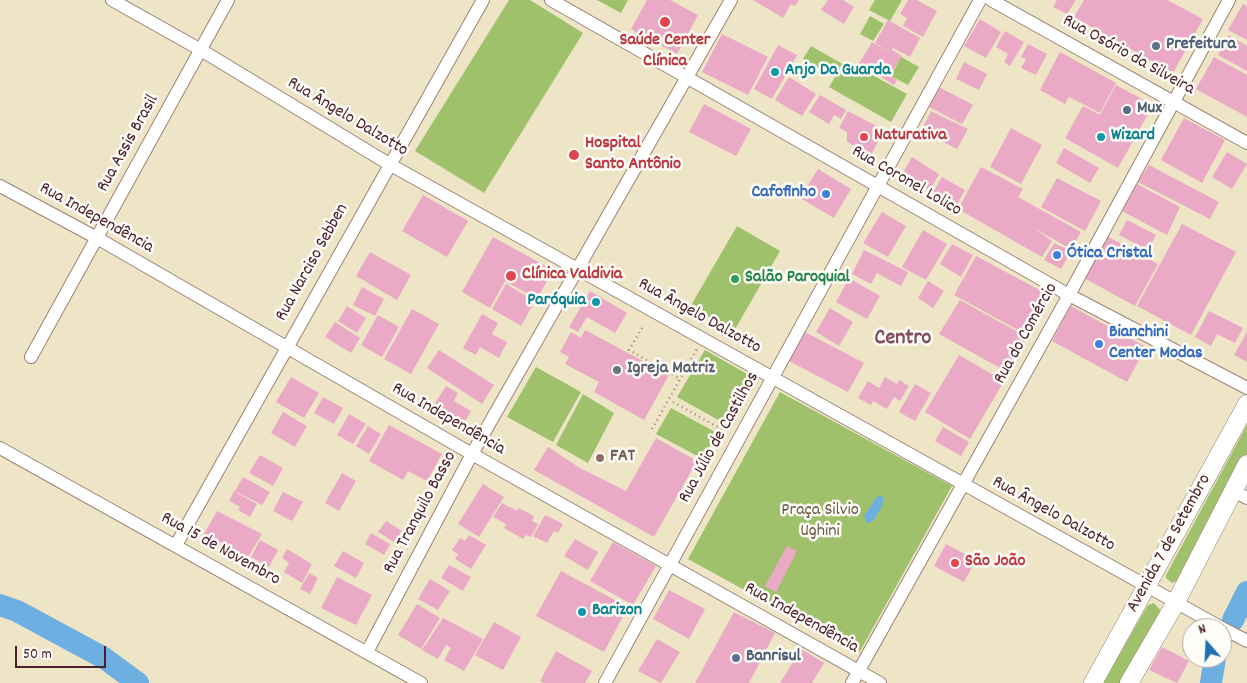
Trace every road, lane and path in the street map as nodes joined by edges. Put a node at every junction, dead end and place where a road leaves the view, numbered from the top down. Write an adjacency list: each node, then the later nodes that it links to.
1 (112, 0): 9 (street, Rua Ângelo Dalzotto)
2 (228, 0): 9 (street, Rua Assis Brasil)
3 (483, 0): 13 (street, Rua Narciso Sebben)
4 (551, 0): 10 (street, Rua Coronel Lolico)
5 (731, 0): 10 (street, Rua Tranquilo Basso)
6 (980, 0): 15 (street, Rua Júlio de Castilhos)
7 (992, 0): 11 (street, Rua Osório da Silveira)
8 (1229, 0): 11 (street, Rua do Comércio)
9 (201, 50): 13 (street, Rua Ângelo Dalzotto); 16 (street, Rua Assis Brasil)
10 (688, 76): 15 (street, Rua Coronel Lolico); 17 (street, Rua Tranquilo Basso)
11 (1175, 103): 12 (street, Rua Osório da Silveira); 18 (street, Rua do Comércio)
12 (1247, 143)
13 (389, 164): 17 (street, Rua Ângelo Dalzotto); 21 (street, Rua Narciso Sebben)
14 (0, 186): 16 (street, Rua Independência)
15 (878, 186): 18 (street, Rua Coronel Lolico); 23 (street, Rua Júlio de Castilhos)
16 (97, 238): 21 (street, Rua Independência); 22 (street, Rua Assis Brasil)
17 (577, 269): 20 (street, Rua Ângelo Dalzotto); 31 (street, Rua Tranquilo Basso)
18 (1069, 295): 25 (street, Rua Coronel Lolico); 33 (street, Rua do Comércio)
19 (642, 328): 24 (path)
20 (703, 339): 23 (street, Rua Ângelo Dalzotto); 24 (path)
21 (286, 346): 31 (street, Rua Independência); 35 (street, Rua Narciso Sebben)
22 (31, 357)
23 (773, 378): 33 (street, Rua Ângelo Dalzotto); 36 (street, Rua Júlio de Castilhos)
24 (680, 379): 28 (path)
25 (1247, 388)
26 (673, 402): 29 (path)
27 (1247, 404): 37 (main road, Avenida 7 de Setembro)
28 (652, 429)
29 (723, 430)
30 (0, 448): 35 (street, Rua 15 de Novembro)
31 (472, 454): 36 (street, Rua Independência); 42 (street, Rua Tranquilo Basso)
32 (1247, 464): 34 (main road, Avenida 7 de Setembro)
33 (962, 484): 37 (street, Rua Ângelo Dalzotto); 43 (street, Rua do Comércio)
34 (1240, 494): 38 (main road, Avenida 7 de Setembro)
35 (176, 545): 42 (street, Rua 15 de Novembro)
36 (670, 565): 43 (street, Rua Independência); 45 (street, Rua Júlio de Castilhos)
37 (1146, 586): 38 (street, Rua Ângelo Dalzotto); 48 (main road, Avenida 7 de Setembro)
38 (1175, 604): 39 (street, Rua Ângelo Dalzotto); 49 (main road, Avenida 7 de Setembro)
39 (1202, 618)
40 (1232, 633): 41 (street, Rua Ângelo Dalzotto)
41 (1247, 641)
42 (367, 652): 44 (street, Rua 15 de Novembro)
43 (858, 671): 46 (street, Rua do Comércio); 47 (street, Rua Independência)
44 (421, 683)
45 (605, 683)
46 (852, 683)
47 (880, 683)
48 (1092, 683)
49 (1129, 683)

